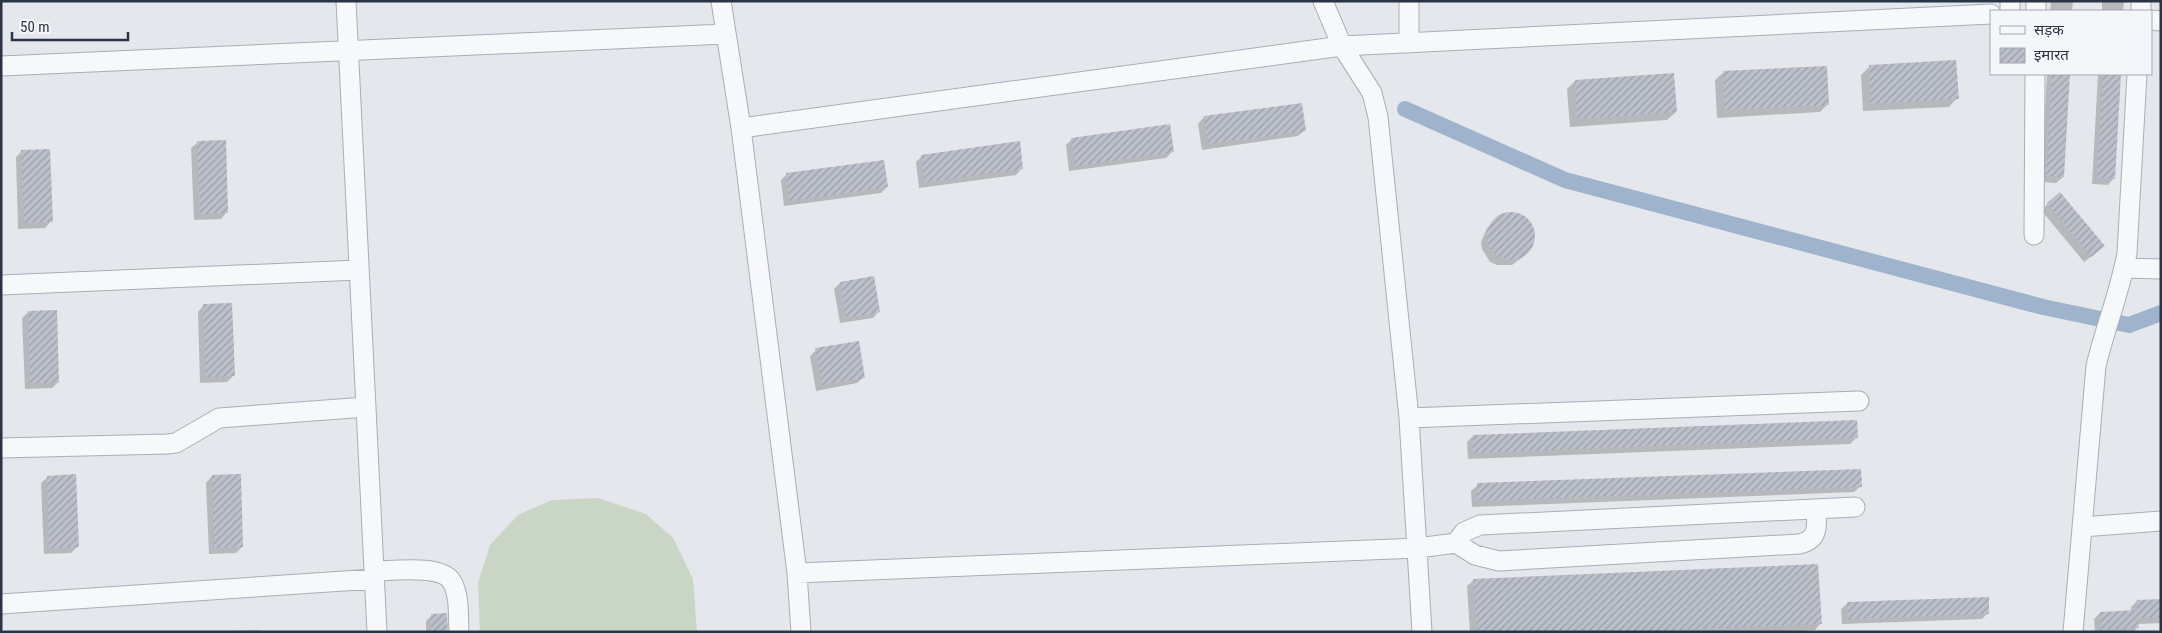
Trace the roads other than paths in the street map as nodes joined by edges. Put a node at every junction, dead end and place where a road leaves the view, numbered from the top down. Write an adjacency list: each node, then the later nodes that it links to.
1 (346, 1): 9 (street)
2 (721, 1): 6 (street)
3 (1323, 1): 8 (street)
4 (1409, 1): 7 (street)
5 (1990, 14): 7 (street)
6 (726, 34): 9 (street); 13 (street)
7 (1409, 43): 8 (street)
8 (1342, 46): 13 (street); 21 (street)
9 (348, 51): 10 (street); 17 (street)
10 (1, 66)
11 (2035, 75): 14 (street)
12 (2137, 75): 15 (street)
13 (741, 128): 29 (street)
14 (2034, 235)
15 (2125, 268): 16 (street); 26 (street)
16 (2161, 269)
17 (359, 270): 18 (street); 20 (street)
18 (1, 285)
19 (1859, 401): 21 (street)
20 (366, 407): 22 (street); 30 (street)
21 (1408, 418): 28 (street)
22 (1, 448)
23 (1855, 507): 24 (street)
24 (1816, 509): 27 (street); 27 (street)
25 (2161, 522): 26 (street)
26 (2082, 527): 36 (street)
27 (1456, 543): 28 (street)
28 (1418, 548): 29 (street); 35 (street)
29 (796, 574): 34 (street)
30 (374, 575): 31 (street); 32 (street); 33 (street)
31 (1, 604)
32 (377, 632)
33 (459, 632)
34 (801, 632)
35 (1422, 632)
36 (2073, 632)

